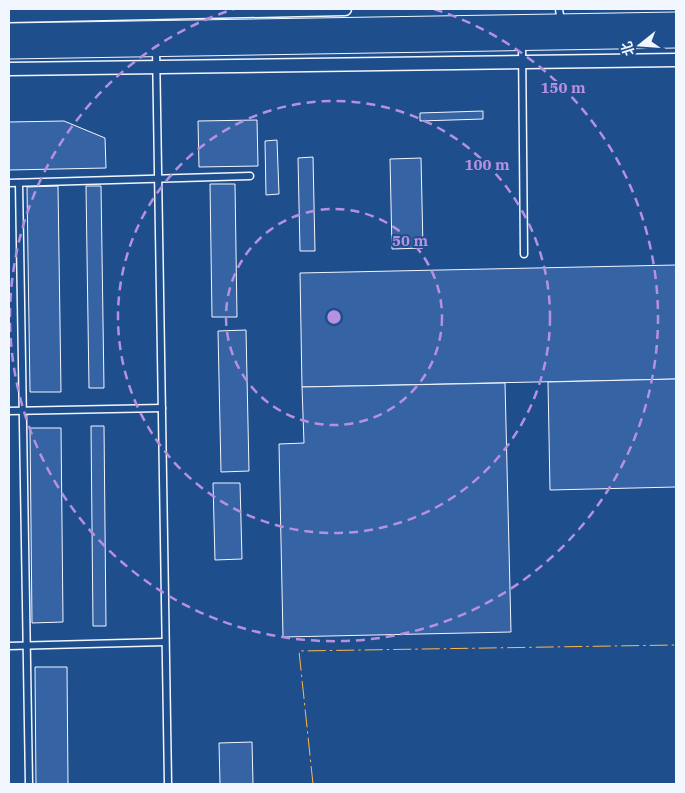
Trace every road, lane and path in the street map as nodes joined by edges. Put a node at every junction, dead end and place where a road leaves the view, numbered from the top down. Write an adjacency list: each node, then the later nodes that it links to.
1 (345, 9): 3 (street)
2 (9, 16): 3 (street)
3 (257, 16): 4 (main road); 6 (main road)
4 (560, 16): 5 (main road)
5 (676, 22)
6 (9, 33)
7 (676, 38): 8 (main road)
8 (522, 40): 10 (main road); 12 (lane)
9 (9, 49): 10 (main road)
10 (156, 56): 12 (street); 13 (street); 15 (lane)
11 (676, 60): 12 (street)
12 (522, 61): 18 (lane)
13 (9, 68)
14 (250, 176): 15 (lane)
15 (158, 178): 17 (lane); 19 (lane)
16 (9, 183): 17 (lane)
17 (19, 183): 20 (lane)
18 (524, 254)
19 (162, 408): 20 (lane); 22 (lane)
20 (22, 410): 21 (lane); 23 (lane)
21 (9, 411)
22 (165, 642): 23 (lane); 26 (lane)
23 (26, 645): 24 (lane); 25 (lane)
24 (9, 646)
25 (29, 784)
26 (168, 784)

